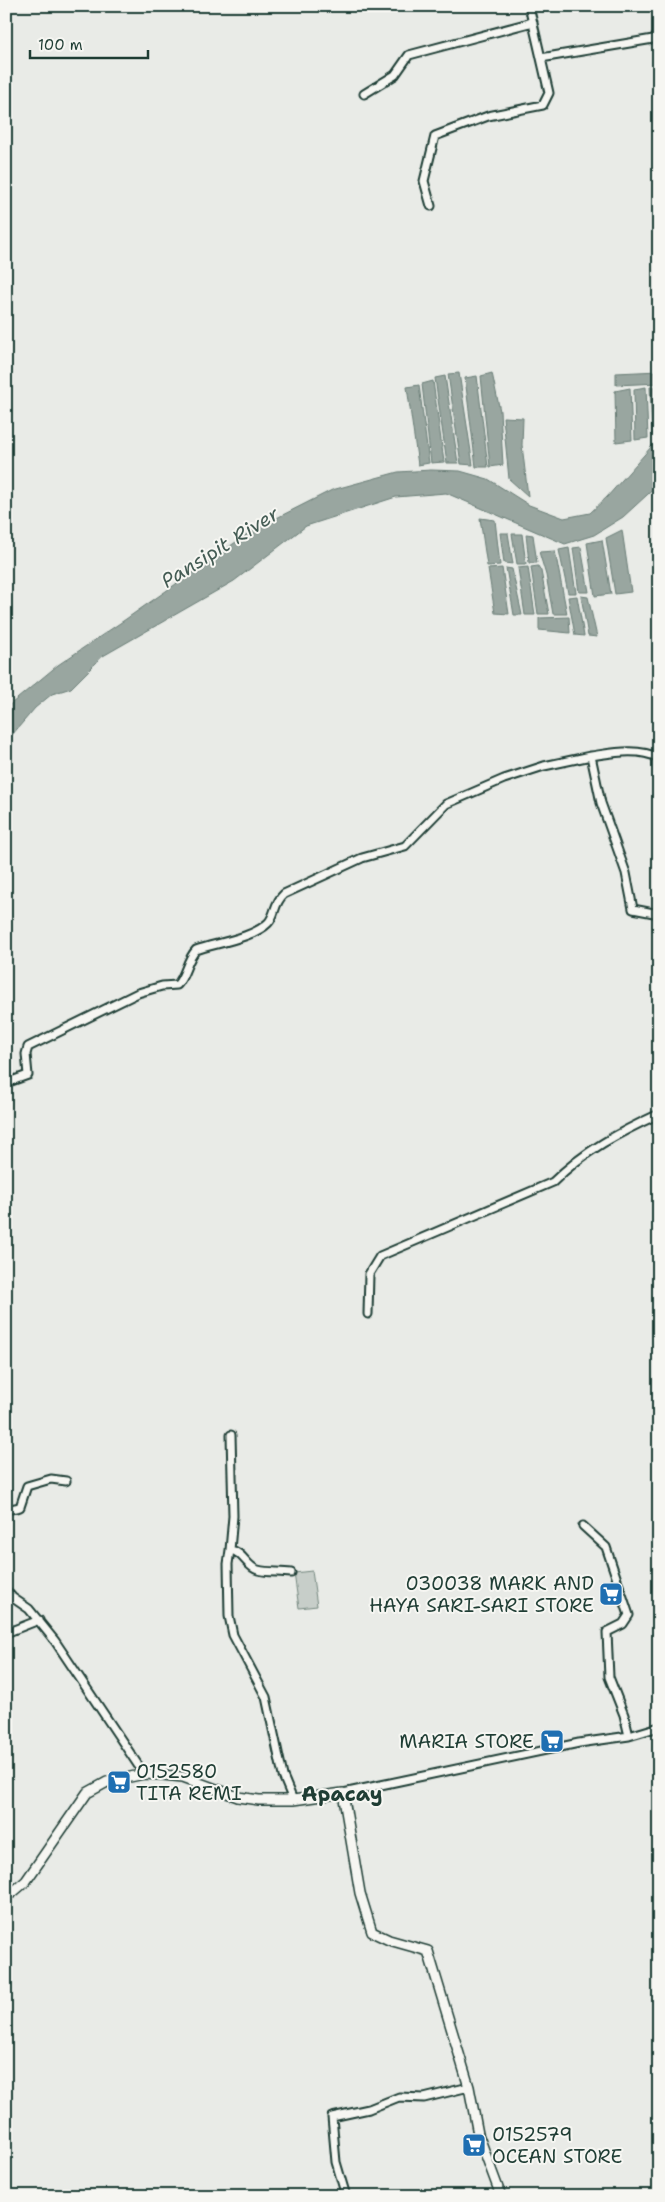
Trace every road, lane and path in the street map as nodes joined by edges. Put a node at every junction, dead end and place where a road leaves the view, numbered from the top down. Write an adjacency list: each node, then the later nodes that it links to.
1 (529, 6): 2 (street)
2 (533, 22): 4 (street); 5 (street)
3 (659, 38): 4 (street)
4 (541, 58): 6 (street)
5 (364, 94)
6 (431, 206)
7 (591, 756): 8 (street); 9 (street); 10 (street)
8 (659, 758)
9 (659, 914)
10 (6, 1082)
11 (659, 1114): 12 (street)
12 (368, 1314)
13 (231, 1435): 17 (street)
14 (66, 1481): 15 (street)
15 (6, 1510)
16 (583, 1526): 23 (street)
17 (230, 1550): 18 (street); 26 (street)
18 (291, 1573)
19 (6, 1590): 20 (street)
20 (39, 1620): 21 (street); 24 (street)
21 (6, 1634)
22 (659, 1727): 23 (street)
23 (629, 1736): 25 (street)
24 (144, 1774): 26 (street); 27 (street)
25 (343, 1793): 26 (street); 28 (street)
26 (293, 1800)
27 (6, 1895)
28 (469, 2087): 29 (street); 30 (street)
29 (346, 2196)
30 (501, 2196)

